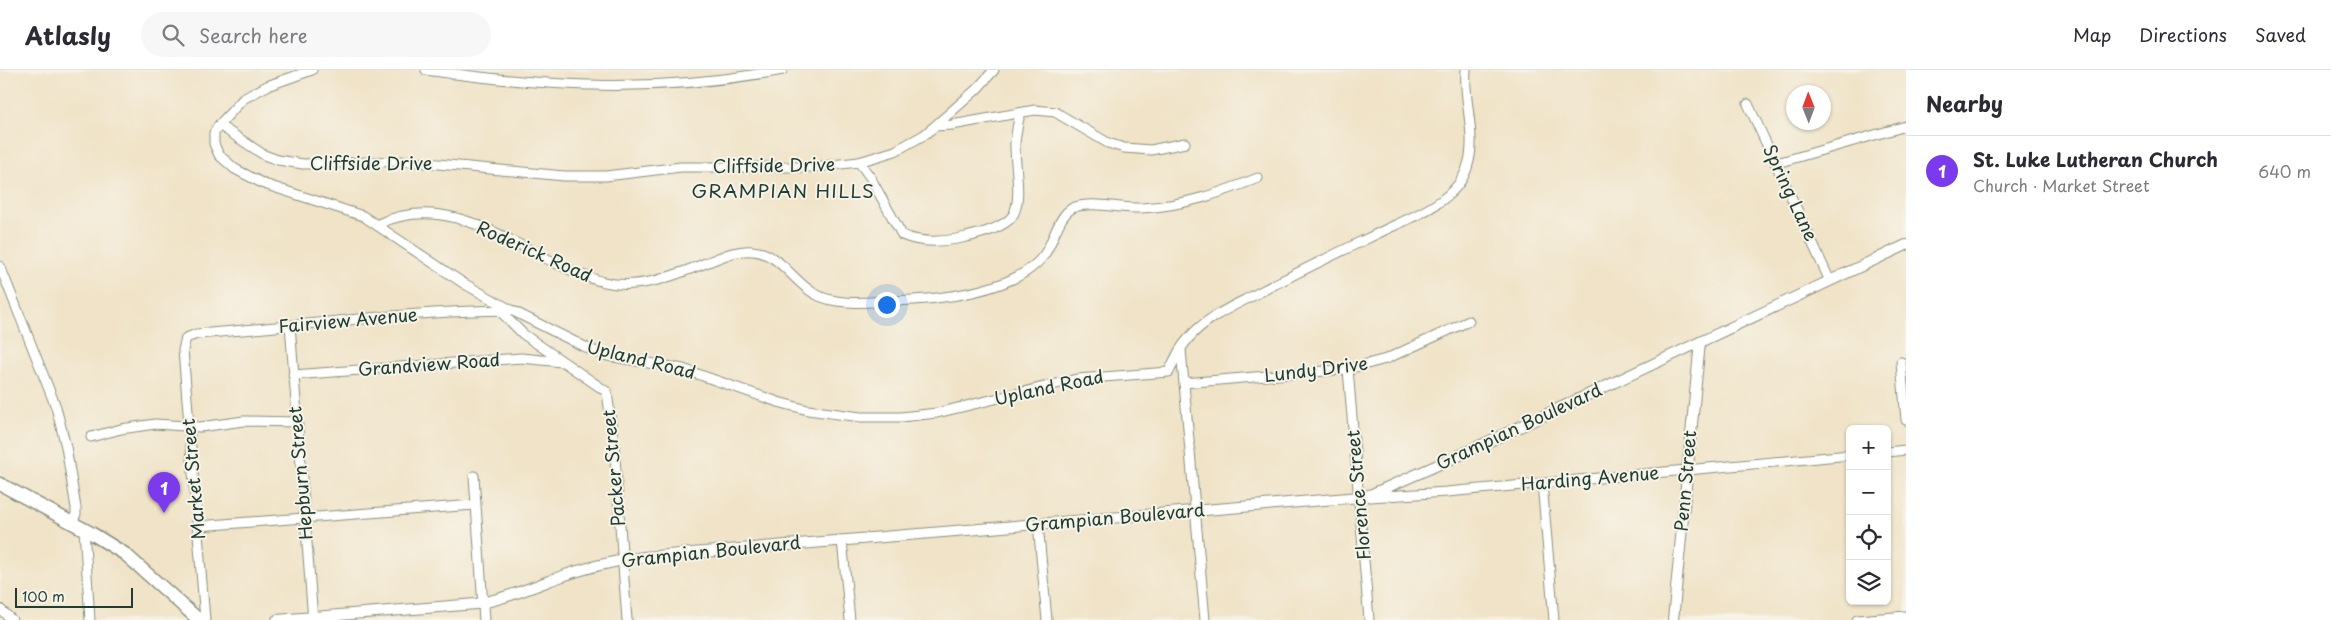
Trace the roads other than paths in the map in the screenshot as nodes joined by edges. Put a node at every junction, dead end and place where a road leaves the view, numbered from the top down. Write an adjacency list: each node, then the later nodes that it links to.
1 (312, 70): 8 (street)
2 (426, 70): 3 (street)
3 (783, 70)
4 (994, 70): 9 (street)
5 (1466, 70): 25 (street, Upland Road)
6 (1748, 104): 13 (street, Spring Lane)
7 (1020, 113): 9 (street); 11 (street); 12 (street, Cliffside Drive)
8 (219, 125): 12 (street, Cliffside Drive); 15 (street, Upland Road)
9 (935, 126): 12 (street)
10 (1906, 126): 13 (street)
11 (1185, 143)
12 (859, 162)
13 (1777, 163): 18 (street, Spring Lane)
14 (1258, 178): 15 (street, Roderick Road)
15 (378, 224): 20 (street, Upland Road)
16 (1906, 246): 18 (street, Grampian Boulevard)
17 (0, 266): 47 (street)
18 (1830, 281): 24 (street, Grampian Boulevard)
19 (499, 310): 20 (street, Fairview Avenue); 22 (street, Fairview Avenue); 27 (street, Packer Street)
20 (511, 310): 25 (street, Upland Road)
21 (1469, 321): 28 (street, Lundy Drive)
22 (290, 325): 23 (street, Fairview Avenue); 29 (street, Hepburn Street)
23 (186, 338): 33 (street, Market Street)
24 (1700, 342): 38 (street, Penn Street); 42 (street, Grampian Boulevard)
25 (1181, 349): 30 (street)
26 (1901, 362): 31 (street)
27 (565, 363): 29 (street, Grandview Road); 50 (street, Packer Street)
28 (1348, 369): 30 (street, Lundy Drive); 42 (street, Florence Street)
29 (293, 375): 32 (street, Hepburn Street)
30 (1184, 383): 44 (street)
31 (1906, 420)
32 (297, 422): 33 (street); 45 (street, Hepburn Street)
33 (190, 426): 34 (street); 48 (street, Market Street)
34 (91, 437)
35 (1906, 450): 36 (street)
36 (1891, 452)
37 (1846, 455): 38 (street, Harding Avenue)
38 (1686, 470): 40 (street, Harding Avenue); 67 (street, Penn Street)
39 (474, 476): 43 (street)
40 (1542, 483): 42 (street, Harding Avenue); 66 (street)
41 (0, 484): 47 (main road)
42 (1360, 497): 44 (street, Grampian Boulevard); 65 (street, Florence Street)
43 (474, 505): 45 (street); 51 (street)
44 (1196, 511): 46 (street, Grampian Boulevard); 64 (street)
45 (305, 518): 48 (street); 54 (street, Hepburn Street)
46 (1038, 524): 49 (street, Grampian Boulevard); 63 (street)
47 (78, 526): 56 (street); 57 (main road)
48 (198, 526): 58 (street, Market Street)
49 (842, 540): 50 (street, Grampian Boulevard); 62 (street)
50 (622, 560): 51 (street, Grampian Boulevard); 61 (street, Packer Street)
51 (483, 603): 54 (street, Grampian Boulevard); 60 (street)
52 (0, 609): 55 (street)
53 (1906, 616): 68 (street)
54 (313, 619): 59 (street, Grampian Boulevard)
55 (12, 620)
56 (90, 620)
57 (199, 620)
58 (205, 620)
59 (277, 620)
60 (484, 620)
61 (627, 620)
62 (850, 620)
63 (1047, 620)
64 (1205, 620)
65 (1369, 620)
66 (1554, 620)
67 (1673, 620)
68 (1857, 620)

